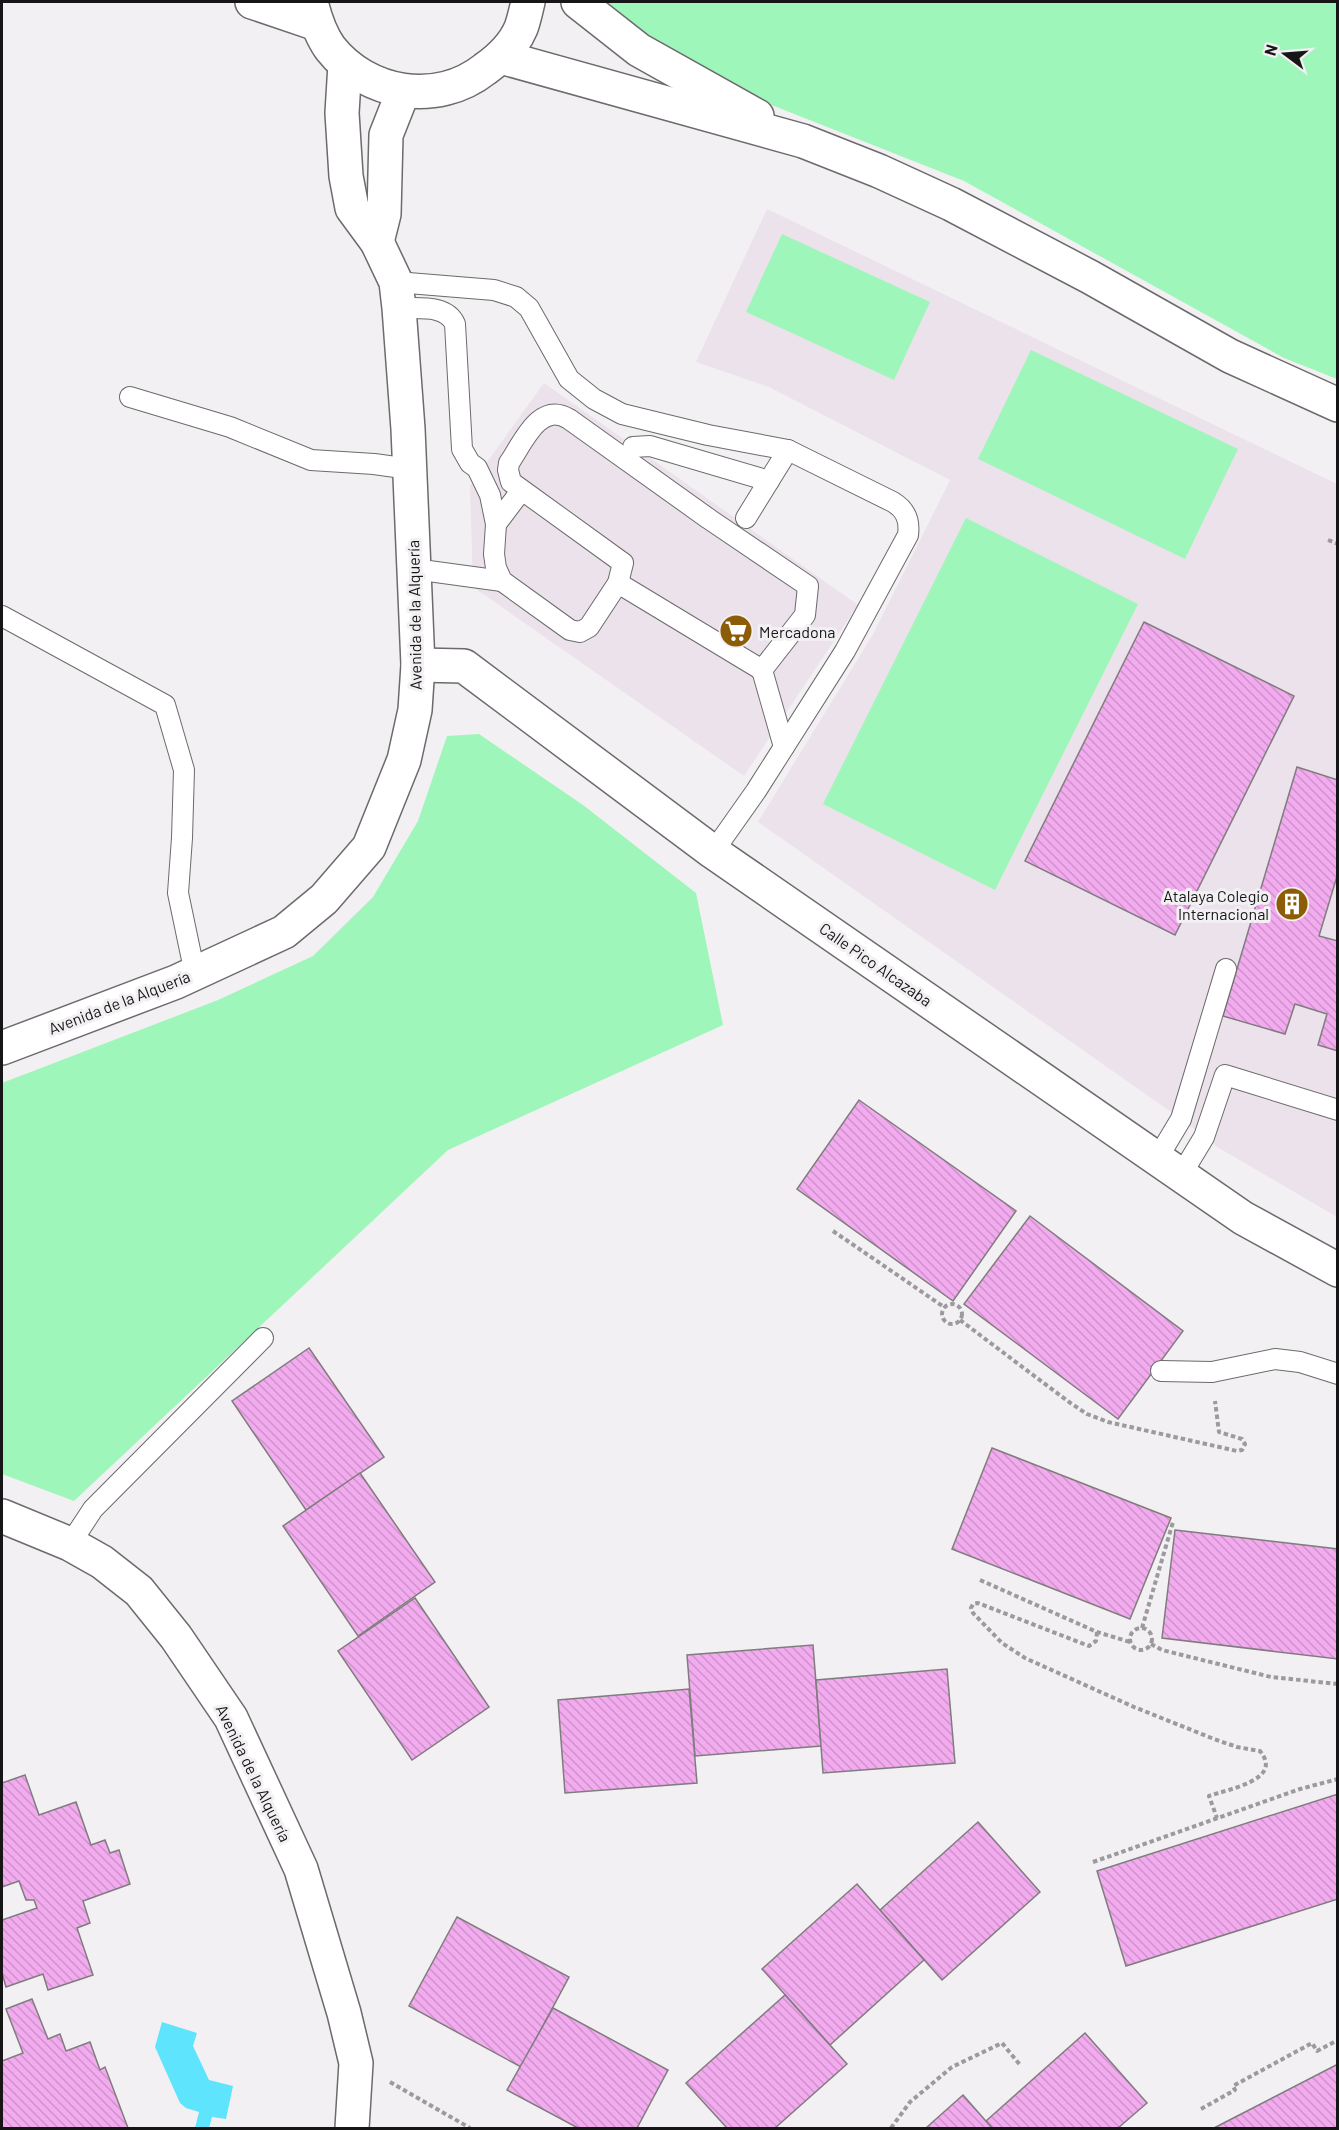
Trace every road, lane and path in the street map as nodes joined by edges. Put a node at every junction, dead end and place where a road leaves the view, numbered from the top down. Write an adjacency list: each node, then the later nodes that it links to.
1 (252, 2): 4 (street)
2 (528, 2): 5 (street)
3 (578, 2): 8 (street)
4 (314, 13): 6 (street)
5 (501, 57): 7 (street); 8 (street)
6 (345, 64): 7 (street); 9 (street, Avenida de la Alquería)
7 (403, 92): 9 (street)
8 (803, 141): 12 (street)
9 (377, 242): 10 (street, Avenida de la Alquería)
10 (397, 295): 14 (lane); 15 (street, Avenida de la Alquería); 19 (lane)
11 (130, 397): 15 (lane)
12 (1338, 405)
13 (633, 447): 16 (lane)
14 (788, 450): 16 (lane); 28 (lane)
15 (410, 469): 22 (street, Avenida de la Alquería)
16 (769, 481): 18 (lane)
17 (521, 491): 19 (lane); 24 (lane); 27 (lane)
18 (746, 518)
19 (496, 524): 23 (lane)
20 (1328, 540): 21 (path)
21 (1338, 544)
22 (414, 569): 23 (lane); 26 (street, Avenida de la Alquería)
23 (502, 581): 24 (lane)
24 (618, 583): 27 (lane)
25 (2, 616): 31 (lane)
26 (418, 665): 29 (street, Calle Pico Alcazaba); 31 (street, Avenida de la Alquería)
27 (762, 670): 28 (lane)
28 (784, 747): 29 (lane)
29 (713, 852): 34 (street, Calle Pico Alcazaba)
30 (1227, 969): 34 (lane)
31 (195, 974): 32 (street, Avenida de la Alquería)
32 (2, 1048)
33 (1338, 1110): 34 (lane)
34 (1169, 1167): 36 (street, Calle Pico Alcazaba)
35 (834, 1231): 37 (path)
36 (1338, 1270)
37 (944, 1307): 38 (path); 38 (path)
38 (960, 1320): 41 (path)
39 (264, 1338): 45 (lane)
40 (1161, 1371): 41 (lane)
41 (1212, 1372): 42 (lane)
42 (1338, 1374)
43 (2, 1516): 45 (street, Avenida de la Alquería)
44 (1173, 1521): 47 (path)
45 (70, 1544): 56 (street, Avenida de la Alquería)
46 (980, 1580): 48 (path)
47 (1143, 1628): 49 (path); 50 (path)
48 (1097, 1632): 49 (path); 53 (path)
49 (1130, 1641): 50 (path)
50 (1151, 1644): 51 (path)
51 (1338, 1684)
52 (1338, 1779): 53 (path)
53 (1217, 1818): 54 (path)
54 (1093, 1862)
55 (1338, 2040): 58 (path)
56 (356, 2062): 59 (street, Avenida de la Alquería); 60 (path)
57 (1021, 2066): 61 (path)
58 (1201, 2109)
59 (352, 2128)
60 (470, 2128)
61 (891, 2128)

